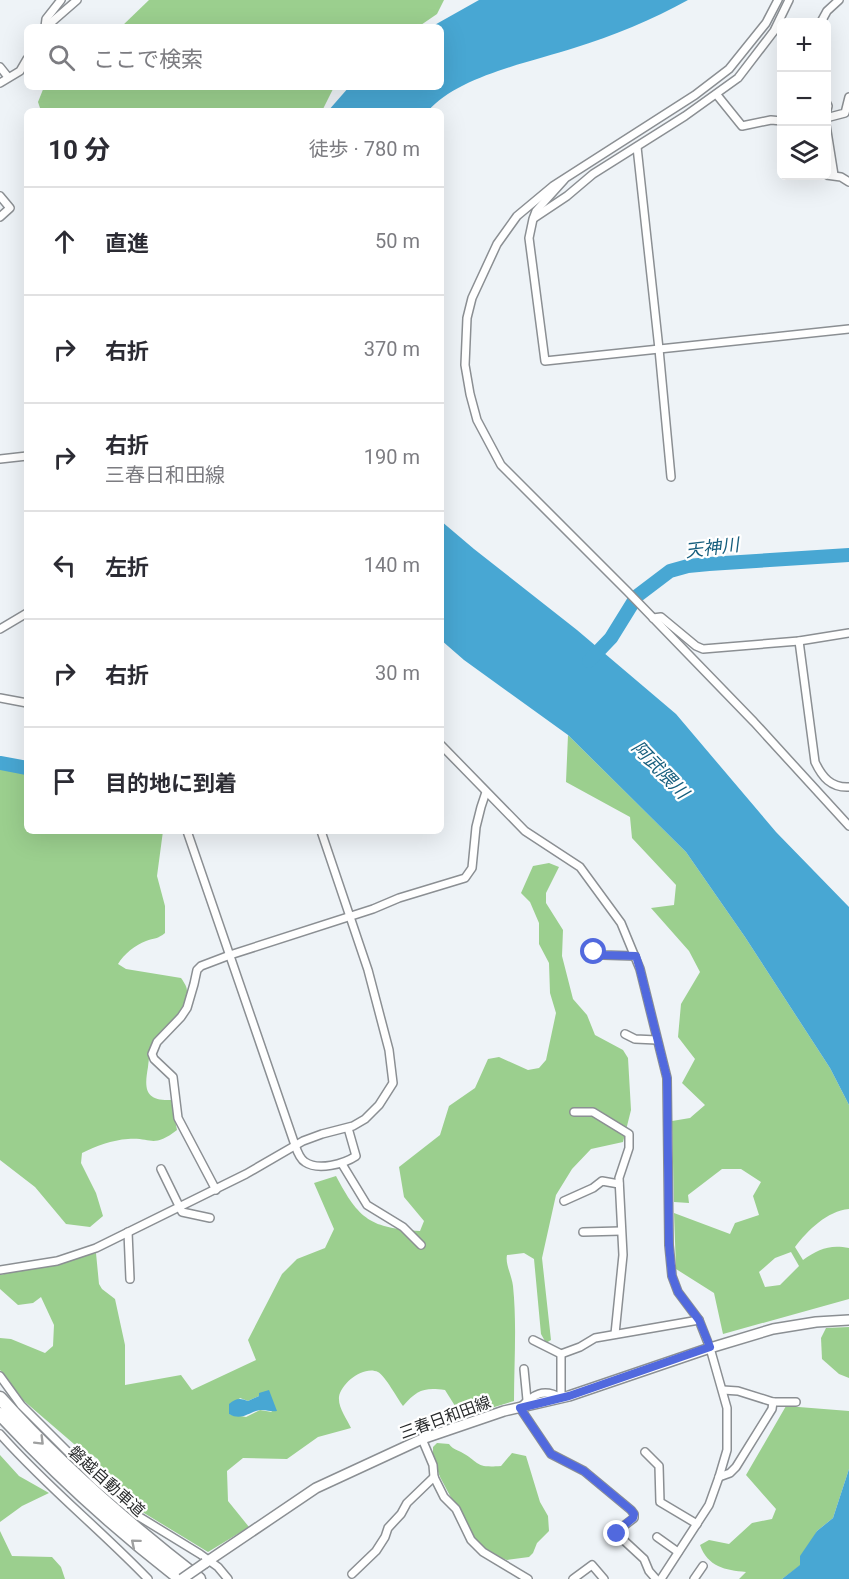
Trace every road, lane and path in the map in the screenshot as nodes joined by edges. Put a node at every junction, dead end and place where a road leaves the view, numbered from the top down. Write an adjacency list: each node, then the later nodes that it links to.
1 (61, 0): 7 (street)
2 (77, 0): 8 (street)
3 (778, 0): 19 (street)
4 (789, 0): 13 (street)
5 (839, 0): 6 (street)
6 (823, 18)
7 (46, 24)
8 (49, 24)
9 (24, 64): 11 (street)
10 (0, 67): 11 (street)
11 (9, 77): 12 (street)
12 (0, 84)
13 (717, 95): 16 (street); 17 (street)
14 (849, 98): 15 (street)
15 (831, 115)
16 (777, 121)
17 (637, 147): 23 (street); 25 (street)
18 (831, 175): 20 (street)
19 (565, 178): 23 (street); 30 (street)
20 (849, 182)
21 (0, 196): 22 (street)
22 (0, 217)
23 (533, 219): 25 (street)
24 (849, 329): 25 (street)
25 (659, 349): 28 (street)
26 (24, 456): 27 (street)
27 (0, 459)
28 (671, 477)
29 (24, 615): 31 (street)
30 (653, 618): 33 (street); 39 (street)
31 (0, 629)
32 (849, 633): 33 (street)
33 (799, 641): 37 (street)
34 (0, 698): 35 (street)
35 (24, 702)
36 (444, 748): 38 (street)
37 (849, 787)
38 (486, 792): 42 (street); 45 (street)
39 (849, 826)
40 (189, 834): 44 (street)
41 (322, 834): 42 (street)
42 (350, 915): 44 (street); 49 (street)
43 (594, 952): 45 (street)
44 (230, 955): 50 (street); 54 (street)
45 (636, 956): 47 (street)
46 (625, 1034): 47 (street)
47 (657, 1040): 64 (street)
48 (574, 1112): 53 (street)
49 (348, 1128): 50 (street); 51 (street)
50 (295, 1145): 51 (street); 54 (street)
51 (342, 1164): 61 (street)
52 (161, 1168): 56 (street)
53 (619, 1184): 55 (street); 58 (street)
54 (216, 1190): 56 (street)
55 (564, 1201)
56 (178, 1208): 57 (street); 59 (street)
57 (210, 1218)
58 (621, 1231): 60 (street); 66 (street)
59 (128, 1232): 62 (street); 63 (street)
60 (582, 1232)
61 (421, 1245)
62 (0, 1270)
63 (130, 1279)
64 (699, 1320): 66 (street); 68 (street)
65 (849, 1320): 68 (main road, 三春日和田線)
66 (615, 1334): 69 (street)
67 (533, 1340): 69 (street)
68 (710, 1347): 72 (street); 74 (main road, 三春日和田線)
69 (561, 1354): 74 (street)
70 (524, 1369): 75 (street)
71 (0, 1376): 88 (street)
72 (723, 1390): 76 (street); 84 (street)
73 (0, 1398): 93 (highway, 磐越自動車道, one-way to 93)
74 (561, 1398): 75 (street); 78 (main road, 三春日和田線)
75 (527, 1400): 78 (street)
76 (772, 1402): 77 (street); 84 (street)
77 (796, 1402)
78 (520, 1408): 81 (main road, 三春日和田線); 98 (street)
79 (0, 1414): 92 (highway, 磐越自動車道, one-way to 79)
80 (0, 1434): 91 (street)
81 (422, 1438): 83 (street); 88 (main road, 三春日和田線)
82 (645, 1452): 85 (street)
83 (434, 1477): 90 (street); 95 (street)
84 (719, 1478): 85 (street)
85 (697, 1524): 87 (street)
86 (657, 1537): 87 (street)
87 (678, 1552): 99 (street)
88 (206, 1562): 92 (main road, 三春日和田線, bridge); 94 (street)
89 (703, 1566): 100 (street)
90 (352, 1574)
91 (148, 1579)
92 (182, 1579)
93 (199, 1579)
94 (228, 1579)
95 (528, 1579)
96 (573, 1579): 97 (street)
97 (602, 1579)
98 (656, 1579)
99 (661, 1579)
100 (694, 1579)

